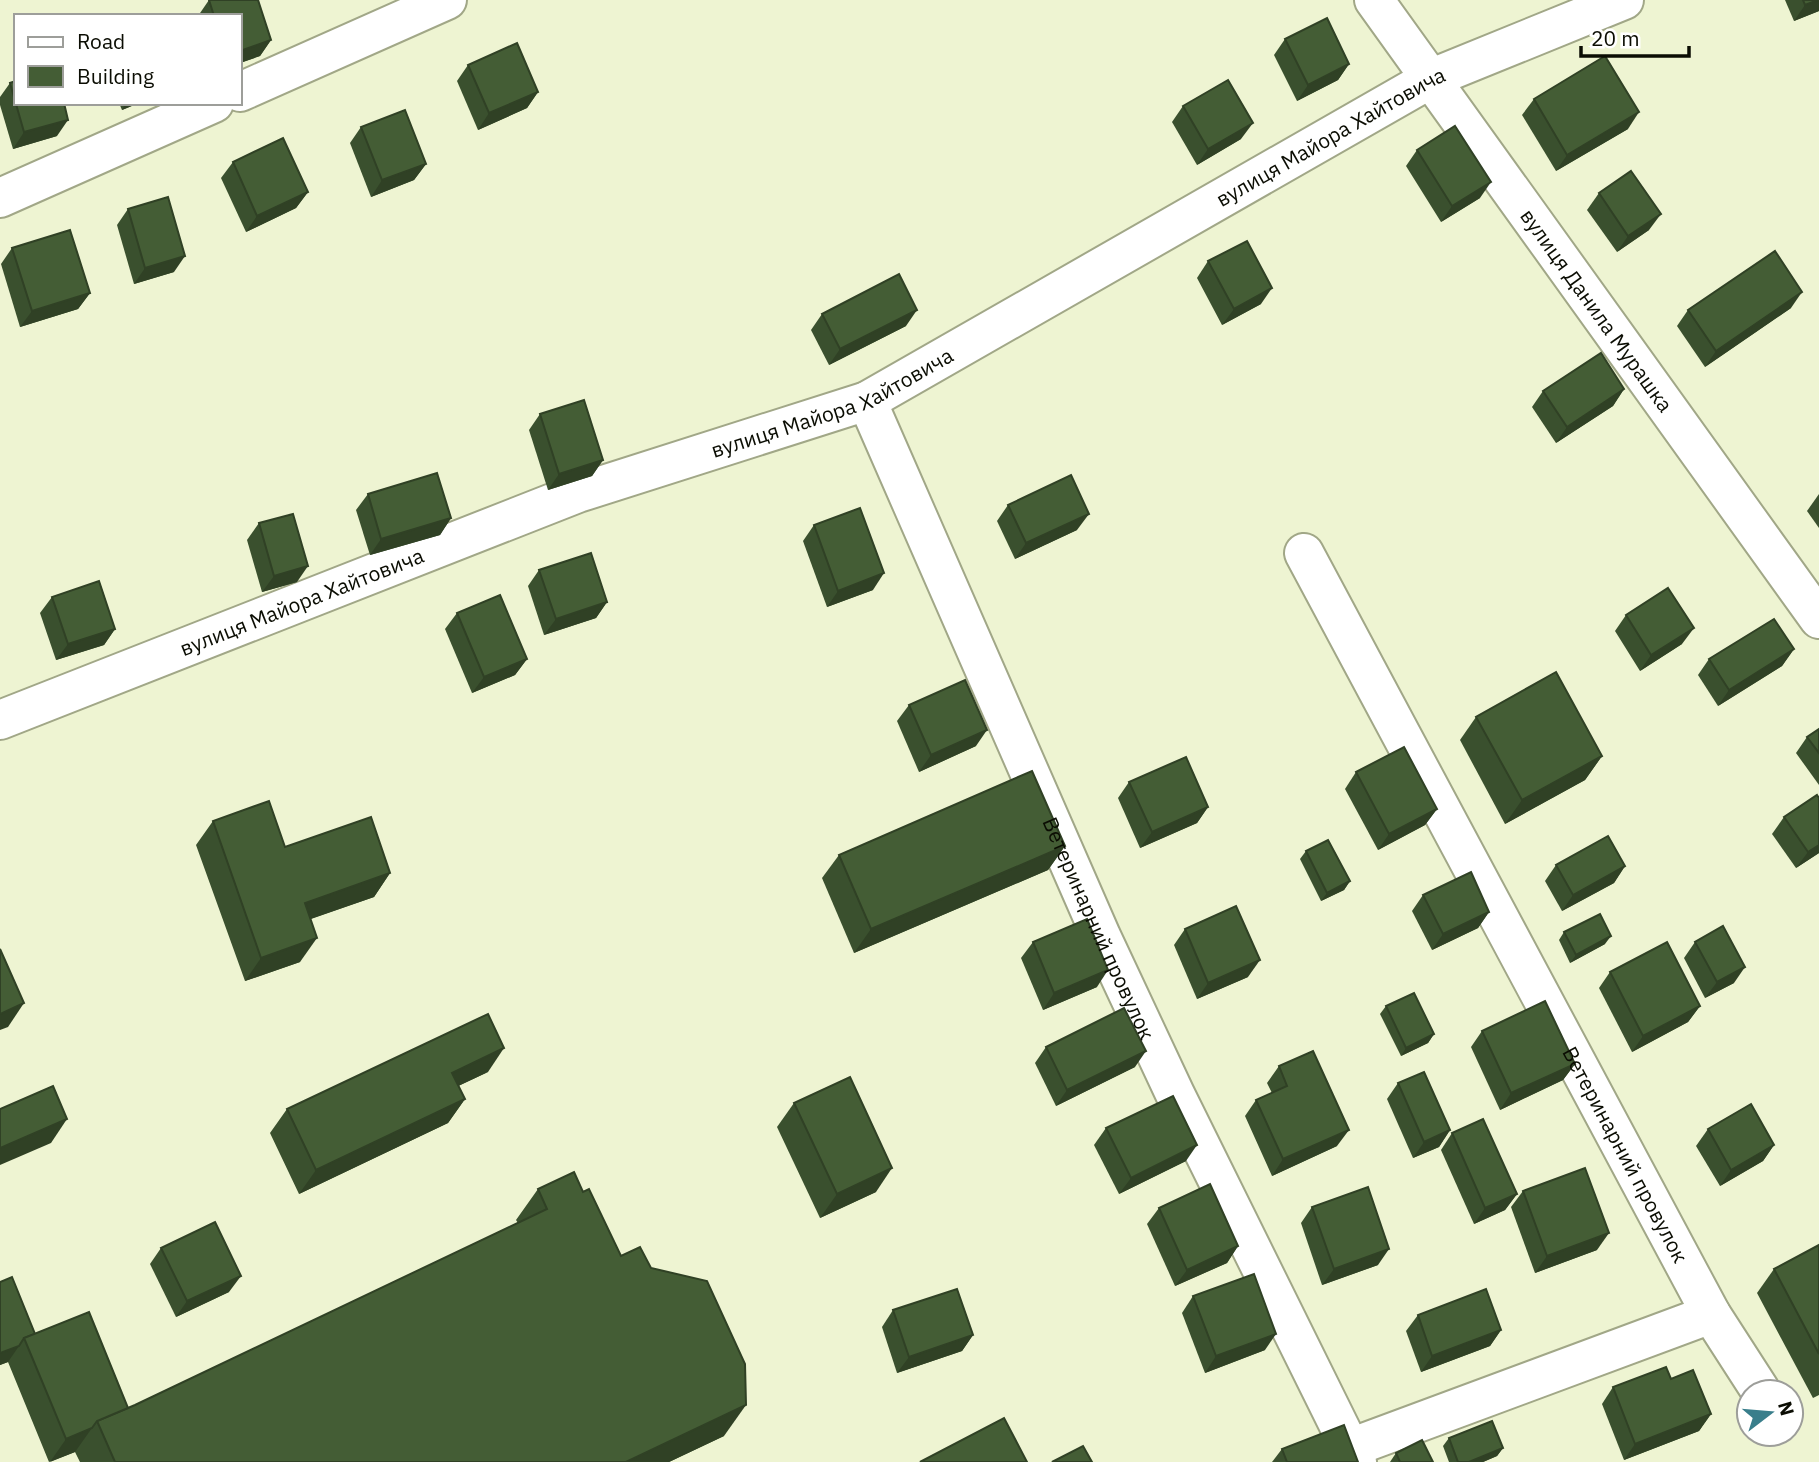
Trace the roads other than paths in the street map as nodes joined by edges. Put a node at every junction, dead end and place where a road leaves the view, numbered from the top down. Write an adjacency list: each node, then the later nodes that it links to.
1 (447, 0): 5 (street)
2 (1374, 0): 4 (street, вулиця Данила Мурашка)
3 (1624, 0): 4 (street, вулиця Майора Хайтовича)
4 (1432, 78): 8 (street, вулиця Майора Хайтовича); 10 (street, вулиця Данила Мурашка)
5 (242, 91)
6 (209, 105): 7 (street)
7 (0, 198)
8 (867, 401): 11 (street, вулиця Майора Хайтовича); 14 (street, Ветеринарний провулок)
9 (1304, 553): 12 (street, Ветеринарний провулок)
10 (1819, 619)
11 (0, 720)
12 (1711, 1314): 13 (street, Ветеринарний провулок); 14 (street, Ветеринарний провулок)
13 (1752, 1378)
14 (1354, 1455)

